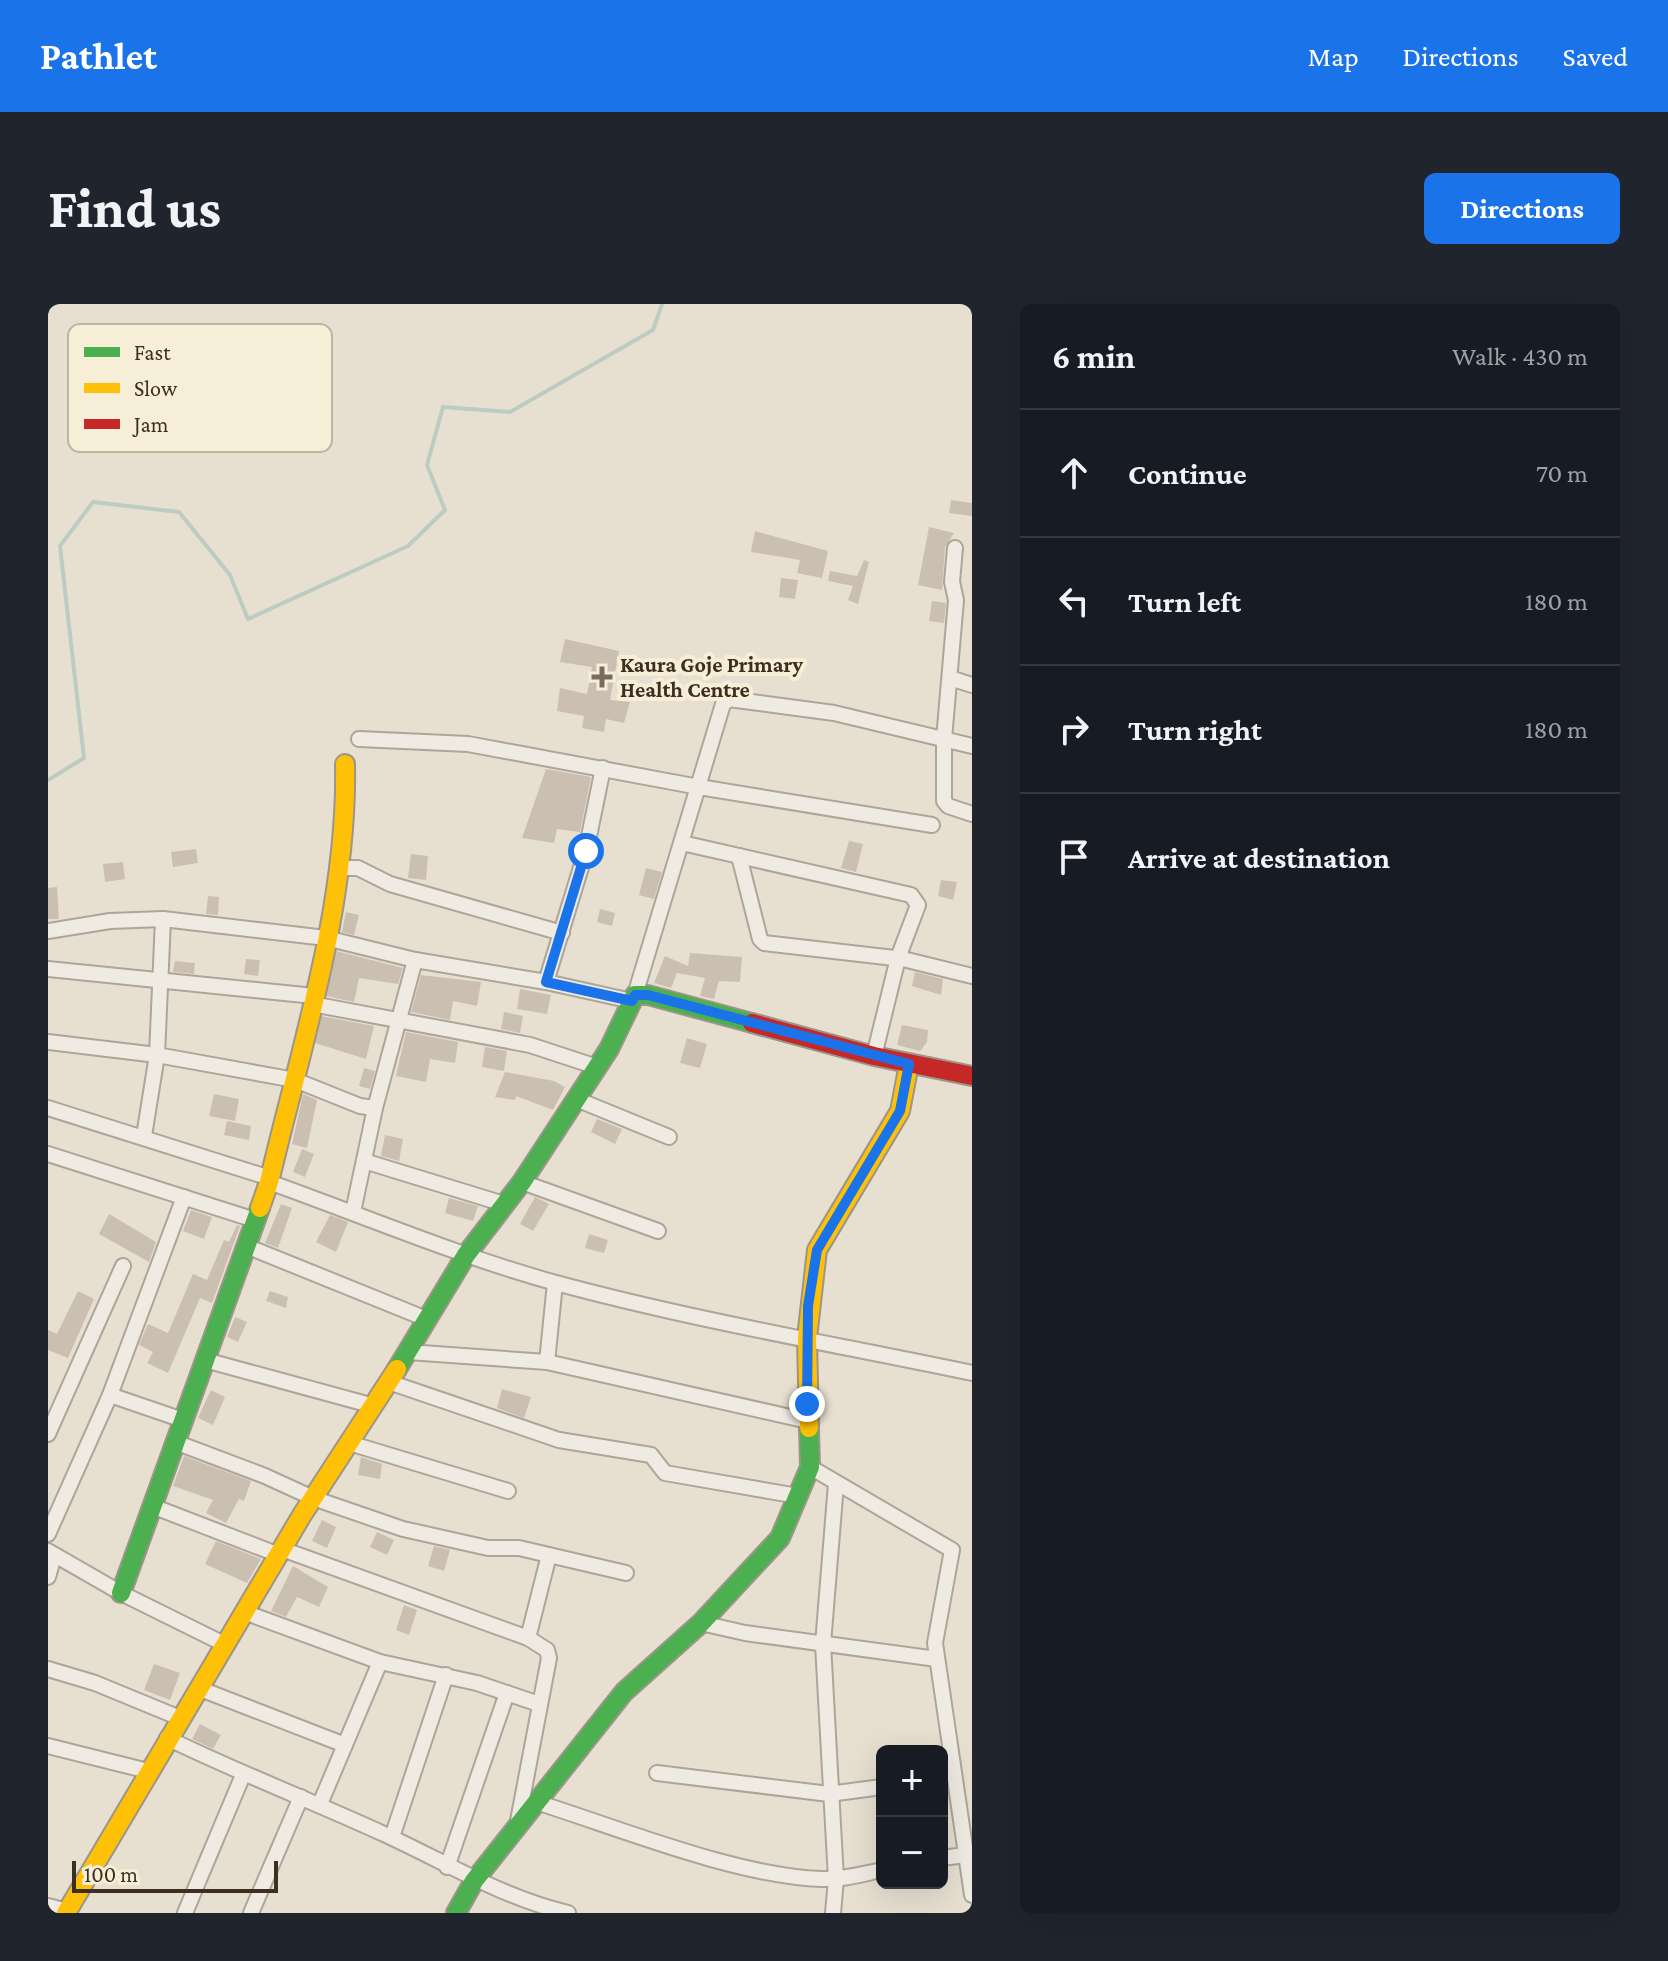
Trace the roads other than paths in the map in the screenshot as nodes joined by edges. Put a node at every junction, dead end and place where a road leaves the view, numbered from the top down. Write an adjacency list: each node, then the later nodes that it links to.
1 (955, 548): 2 (street)
2 (950, 678): 3 (street); 5 (street)
3 (972, 685)
4 (359, 739): 8 (street)
5 (944, 739): 6 (street); 9 (street); 10 (street)
6 (972, 746)
7 (345, 764): 14 (street)
8 (603, 768): 9 (street); 17 (street)
9 (699, 787): 11 (street); 12 (street)
10 (972, 814)
11 (932, 825)
12 (682, 843): 13 (street); 25 (street)
13 (739, 856): 19 (street); 19 (street)
14 (337, 868): 17 (street); 18 (street)
15 (163, 919): 16 (street); 18 (street); 23 (street)
16 (48, 931)
17 (562, 933): 24 (street)
18 (326, 938): 20 (street); 26 (street)
19 (898, 958): 22 (street); 30 (street)
20 (415, 960): 24 (street); 27 (street)
21 (48, 969): 23 (street)
22 (972, 976)
23 (163, 978): 26 (street); 29 (street)
24 (546, 982): 25 (street)
25 (633, 998): 30 (street); 32 (street)
26 (313, 1000): 27 (street); 34 (street)
27 (398, 1020): 32 (street); 37 (street)
28 (48, 1042): 29 (street)
29 (157, 1055): 34 (street); 38 (street)
30 (874, 1056): 31 (street)
31 (909, 1064): 33 (street); 54 (street)
32 (597, 1067): 35 (street)
33 (972, 1076)
34 (295, 1080): 37 (street); 42 (street)
35 (576, 1099): 39 (street); 43 (street)
36 (48, 1108): 38 (street)
37 (375, 1108): 41 (street)
38 (144, 1136): 42 (street)
39 (669, 1137)
40 (48, 1154): 44 (street)
41 (364, 1161): 45 (street); 46 (street)
42 (270, 1180): 46 (street); 47 (street)
43 (522, 1182): 45 (street); 48 (street)
44 (184, 1197): 47 (street); 60 (street)
45 (504, 1204): 50 (street)
46 (353, 1212): 50 (street)
47 (255, 1220): 49 (street)
48 (658, 1231)
49 (246, 1246): 53 (street); 56 (street)
50 (466, 1255): 52 (street); 53 (street)
51 (123, 1266): 64 (street)
52 (555, 1283): 54 (street); 57 (street)
53 (429, 1320): 55 (street)
54 (807, 1338): 58 (street); 63 (street)
55 (408, 1352): 57 (street); 59 (street)
56 (205, 1360): 61 (street); 62 (street)
57 (547, 1362): 63 (street)
58 (972, 1373)
59 (389, 1382): 61 (street); 70 (street)
60 (110, 1395): 62 (street); 73 (street)
61 (374, 1406): 66 (street)
62 (183, 1420): 65 (street)
63 (808, 1421): 67 (street)
64 (48, 1434)
65 (175, 1442): 71 (street); 72 (street)
66 (349, 1443): 69 (street); 71 (street)
67 (810, 1467): 68 (street); 70 (street)
68 (836, 1484): 84 (street); 85 (street)
69 (508, 1491)
70 (798, 1496): 81 (street)
71 (313, 1498): 74 (street); 76 (street)
72 (152, 1506): 74 (street); 79 (street)
73 (48, 1534)
74 (280, 1552): 80 (street); 82 (street)
75 (51, 1553): 78 (street); 79 (street)
76 (549, 1555): 77 (street); 82 (street)
77 (626, 1573)
78 (48, 1577)
79 (121, 1593): 83 (street)
80 (244, 1612): 83 (street); 86 (street)
81 (701, 1623): 84 (street); 104 (street)
82 (528, 1638): 91 (street)
83 (224, 1644): 89 (street)
84 (823, 1644): 85 (street); 102 (street)
85 (937, 1659): 95 (street)
86 (380, 1662): 88 (street); 94 (street)
87 (48, 1669): 92 (street)
88 (446, 1675): 90 (street); 107 (street)
89 (198, 1688): 92 (street); 94 (street)
90 (507, 1693): 91 (street); 110 (street)
91 (539, 1704): 106 (street)
92 (180, 1718): 93 (street)
93 (167, 1738): 97 (street); 99 (street)
94 (345, 1745): 105 (street)
95 (945, 1745)
96 (48, 1746): 97 (street)
97 (148, 1771): 116 (street)
98 (657, 1773): 102 (street)
99 (243, 1775): 103 (street); 117 (street)
100 (948, 1779): 108 (street)
101 (876, 1788): 102 (street)
102 (829, 1794): 112 (street)
103 (301, 1797): 105 (street); 118 (street)
104 (536, 1802): 106 (street); 112 (street)
105 (320, 1804): 107 (street)
106 (517, 1827): 113 (street)
107 (392, 1837): 110 (street)
108 (967, 1847): 109 (street); 114 (street)
109 (948, 1855)
110 (447, 1867): 113 (street)
111 (876, 1871): 112 (street)
112 (836, 1879): 121 (street)
113 (474, 1881): 119 (street); 120 (street)
114 (972, 1895)
115 (48, 1906): 116 (street)
116 (66, 1912)
117 (185, 1913)
118 (251, 1913)
119 (456, 1913)
120 (568, 1913)
121 (833, 1913)

